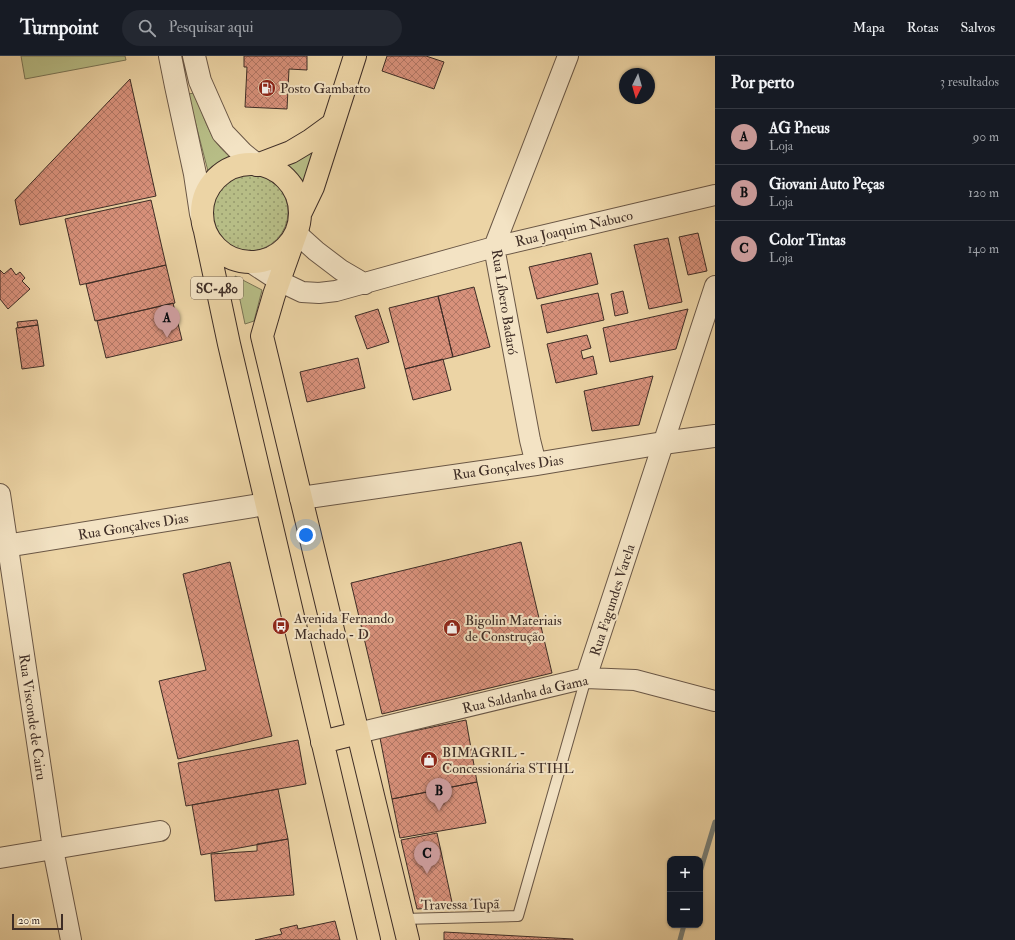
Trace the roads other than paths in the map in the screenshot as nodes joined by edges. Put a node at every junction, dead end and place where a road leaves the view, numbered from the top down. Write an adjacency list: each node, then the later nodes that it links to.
1 (170, 56): 8 (street)
2 (194, 56): 6 (street)
3 (355, 56): 5 (main road)
4 (568, 56): 10 (street, Rua Líbero Badaró)
5 (333, 124): 6 (main road); 9 (main road)
6 (257, 164): 8 (main road); 9 (main road)
7 (715, 195): 10 (street, Rua Joaquim Nabuco)
8 (203, 223): 11 (main road); 20 (main road, SC-480)
9 (298, 224): 11 (main road); 12 (main road); 13 (street)
10 (494, 247): 13 (street, Rua Joaquim Nabuco); 17 (street, Rua Líbero Badaró)
11 (250, 262): 12 (street, Rua Joaquim Nabuco)
12 (279, 281): 13 (street, Rua Joaquim Nabuco); 19 (main road)
13 (365, 284)
14 (715, 286): 16 (street, Rua Fagundes Varela)
15 (715, 436): 16 (street, Rua Gonçalves Dias)
16 (663, 443): 17 (street, Rua Gonçalves Dias); 22 (street, Rua Fagundes Varela)
17 (536, 464): 19 (street, Rua Gonçalves Dias)
18 (0, 494): 21 (street, Rua Visconde de Cairu)
19 (301, 498): 24 (main road)
20 (266, 504): 21 (street, Rua Gonçalves Dias); 25 (main road, SC-480)
21 (4, 547): 27 (street, Rua Visconde de Cairu)
22 (586, 678): 23 (street, Rua Saldanha da Gama); 24 (street, Rua Saldanha da Gama); 29 (lane, Rua Fagundes Varela)
23 (715, 701)
24 (358, 733): 25 (main road); 30 (main road)
25 (322, 742): 31 (main road, SC-480)
26 (160, 831): 27 (street)
27 (53, 849): 28 (street); 32 (street, Rua Visconde de Cairu)
28 (0, 858)
29 (518, 916): 30 (lane, Travessa Tupã)
30 (403, 919): 33 (main road)
31 (367, 930)
32 (71, 940)
33 (408, 940)

